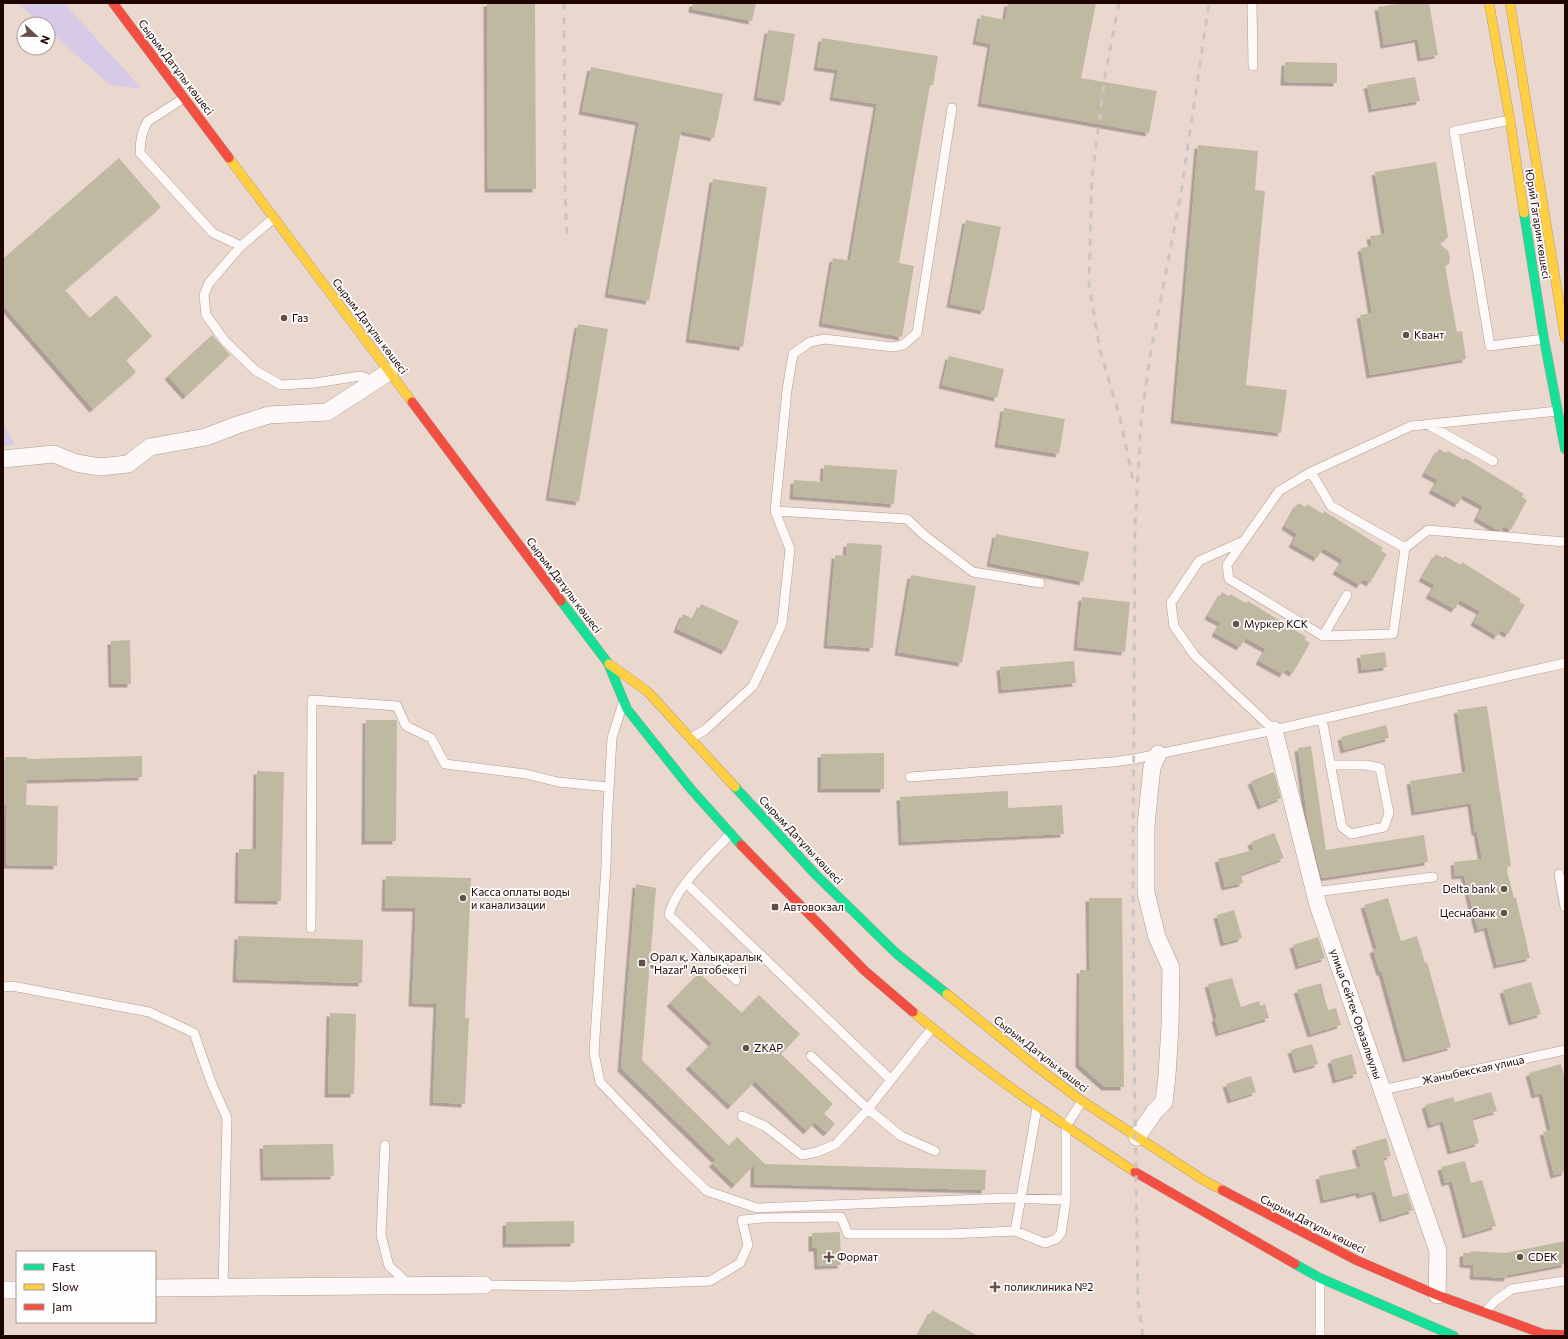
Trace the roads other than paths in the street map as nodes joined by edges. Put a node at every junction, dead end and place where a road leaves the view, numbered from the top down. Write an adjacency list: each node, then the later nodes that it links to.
1 (113, 3): 6 (main road, Сырым Датұлы көшесі)
2 (1252, 3): 5 (lane)
3 (1489, 3): 8 (main road, Юрий Гагарин көшесі)
4 (1510, 3): 12 (main road, Юрий Гагарин көшесі)
5 (1253, 66)
6 (184, 98): 9 (main road, Сырым Датұлы көшесі); 10 (lane)
7 (952, 108): 21 (lane)
8 (1510, 120): 11 (main road, Юрий Гагарин көшесі); 11 (lane)
9 (274, 218): 10 (lane); 13 (main road, Сырым Датұлы көшесі)
10 (241, 246): 14 (lane)
11 (1544, 338): 15 (main road, Юрий Гагарин көшесі)
12 (1565, 338)
13 (389, 372): 14 (street); 28 (main road, Сырым Датұлы көшесі)
14 (372, 384): 18 (street)
15 (1562, 411): 16 (lane); 17 (main road, Юрий Гагарин көшесі)
16 (1427, 424): 19 (lane); 20 (lane)
17 (1565, 449)
18 (3, 459)
19 (1493, 461)
20 (1311, 472): 22 (lane); 24 (lane)
21 (775, 511): 25 (lane); 33 (lane)
22 (1245, 541): 27 (lane); 32 (lane)
23 (1565, 542): 24 (lane)
24 (1405, 548): 27 (lane)
25 (1040, 583)
26 (1347, 594): 27 (lane)
27 (1324, 636)
28 (608, 663): 30 (main road, Сырым Датұлы көшесі); 33 (main road, Сырым Датұлы көшесі)
29 (1565, 663): 31 (lane)
30 (624, 700): 37 (lane); 38 (main road, Сырым Датұлы көшесі)
31 (1322, 719): 32 (lane); 35 (lane)
32 (1274, 730): 34 (lane); 42 (street, улица Сейтек Оразалыулы)
33 (691, 738): 52 (main road, Сырым Датұлы көшесі)
34 (1158, 754): 36 (lane); 57 (street)
35 (1330, 765): 35 (lane)
36 (910, 777)
37 (609, 787): 44 (lane); 60 (lane)
38 (730, 834): 41 (lane); 47 (main road, Сырым Датұлы көшесі)
39 (1559, 874): 43 (lane)
40 (1433, 877): 42 (lane)
41 (686, 882): 45 (lane); 50 (lane)
42 (1315, 892): 51 (street, улица Сейтек Оразалыулы)
43 (1565, 907)
44 (311, 928)
45 (736, 980)
46 (3, 987): 67 (lane)
47 (932, 1028): 50 (lane); 53 (main road, Сырым Датұлы көшесі)
48 (1565, 1050): 51 (lane, Жаныбекская улица)
49 (811, 1056): 54 (lane)
50 (891, 1080): 54 (lane)
51 (1382, 1090): 71 (street, улица Сейтек Оразалыулы)
52 (1082, 1101): 56 (lane); 57 (main road, Сырым Датұлы көшесі)
53 (1037, 1106): 56 (main road, Сырым Датұлы көшесі); 60 (lane)
54 (868, 1109): 55 (lane); 59 (lane)
55 (742, 1116)
56 (1066, 1126): 61 (lane); 63 (main road, Сырым Датұлы көшесі)
57 (1137, 1137): 71 (main road, Сырым Датұлы көшесі)
58 (385, 1145): 65 (lane)
59 (934, 1151)
60 (1020, 1198): 61 (lane); 62 (lane)
61 (1066, 1200): 62 (lane)
62 (1015, 1231): 66 (lane)
63 (1320, 1278): 75 (lane); 76 (main road, Сырым Датұлы көшесі)
64 (1564, 1281): 72 (lane)
65 (411, 1285): 66 (street); 67 (street)
66 (484, 1285)
67 (223, 1287): 68 (street)
68 (156, 1288)
69 (3, 1290): 70 (street)
70 (16, 1290)
71 (1437, 1295): 72 (main road, Сырым Датұлы көшесі)
72 (1484, 1312): 73 (main road, Сырым Датұлы көшесі)
73 (1544, 1335): 74 (main road, Сырым Датұлы көшесі)
74 (1565, 1335)
75 (1320, 1336)
76 (1454, 1336)

